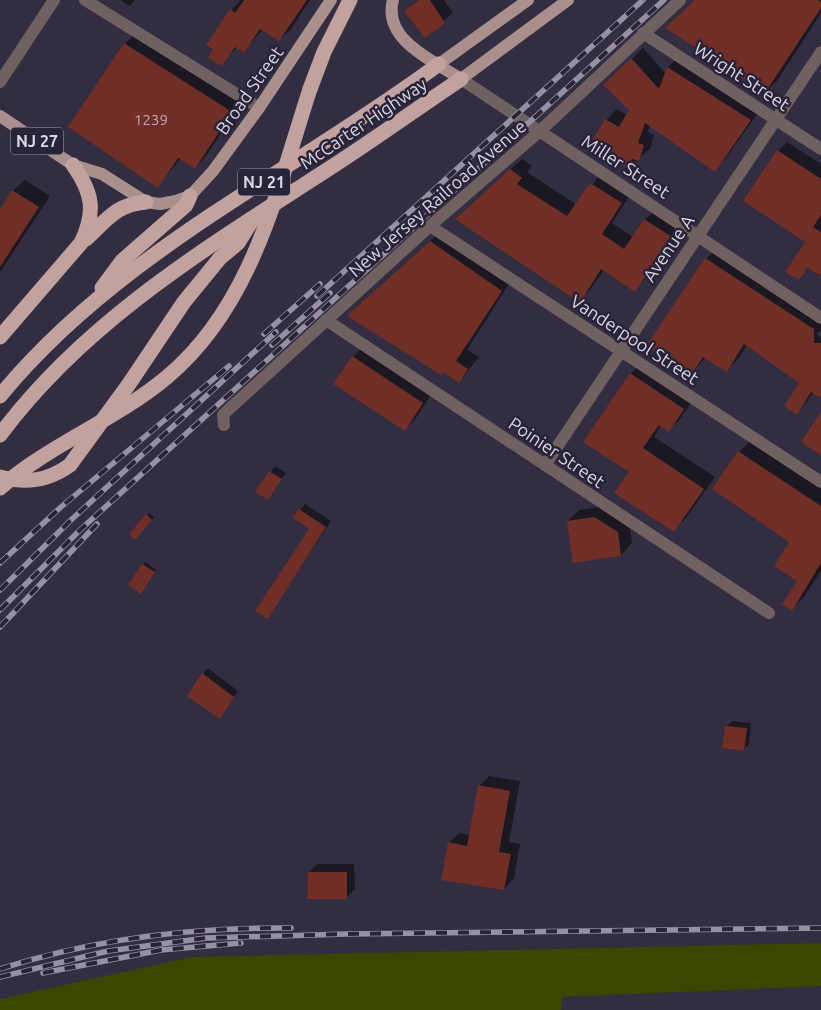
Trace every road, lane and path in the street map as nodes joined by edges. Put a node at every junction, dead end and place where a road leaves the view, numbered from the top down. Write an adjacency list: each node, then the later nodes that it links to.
1 (54, 0): 13 (street)
2 (85, 0): 14 (street)
3 (331, 0): 14 (main road, Broad Street)
4 (350, 0): 37 (highway, bridge)
5 (393, 0): 11 (main road)
6 (528, 0): 11 (main road, McCarter Highway / NJ 21)
7 (568, 0): 12 (main road, McCarter Highway / NJ 21)
8 (680, 0): 9 (street, New Jersey Railroad Avenue)
9 (643, 33): 16 (street, Wright Street); 17 (street, New Jersey Railroad Avenue)
10 (821, 52): 16 (street, Avenue A)
11 (439, 64): 12 (main road); 26 (highway, McCarter Highway / NJ 21)
12 (461, 79): 17 (street, Miller Street); 22 (highway, McCarter Highway / NJ 21)
13 (0, 82)
14 (259, 108): 20 (main road, Broad Street)
15 (0, 116): 19 (main road, NJ 27)
16 (776, 120): 18 (street, Wright Street); 24 (street, Avenue A)
17 (540, 131): 23 (street, New Jersey Railroad Avenue); 24 (street, Miller Street)
18 (821, 149)
19 (73, 165): 21 (main road, NJ 27); 25 (highway)
20 (190, 196): 21 (main road); 26 (highway)
21 (146, 202): 25 (highway)
22 (255, 215): 33 (highway, McCarter Highway / NJ 21); 35 (highway)
23 (430, 226): 28 (street, New Jersey Railroad Avenue); 30 (street, Vanderpool Street)
24 (698, 234): 27 (street, Miller Street); 30 (street, Avenue A)
25 (82, 244): 29 (highway)
26 (92, 302): 31 (highway, McCarter Highway / NJ 21)
27 (821, 318)
28 (326, 320): 32 (street, New Jersey Railroad Avenue); 34 (street, Poinier Street)
29 (0, 337)
30 (621, 350): 34 (street, Avenue A); 36 (street, Vanderpool Street)
31 (2, 393)
32 (224, 425)
33 (0, 435)
34 (545, 465): 38 (street, Poinier Street)
35 (0, 477)
36 (821, 482)
37 (0, 488)
38 (769, 613)

